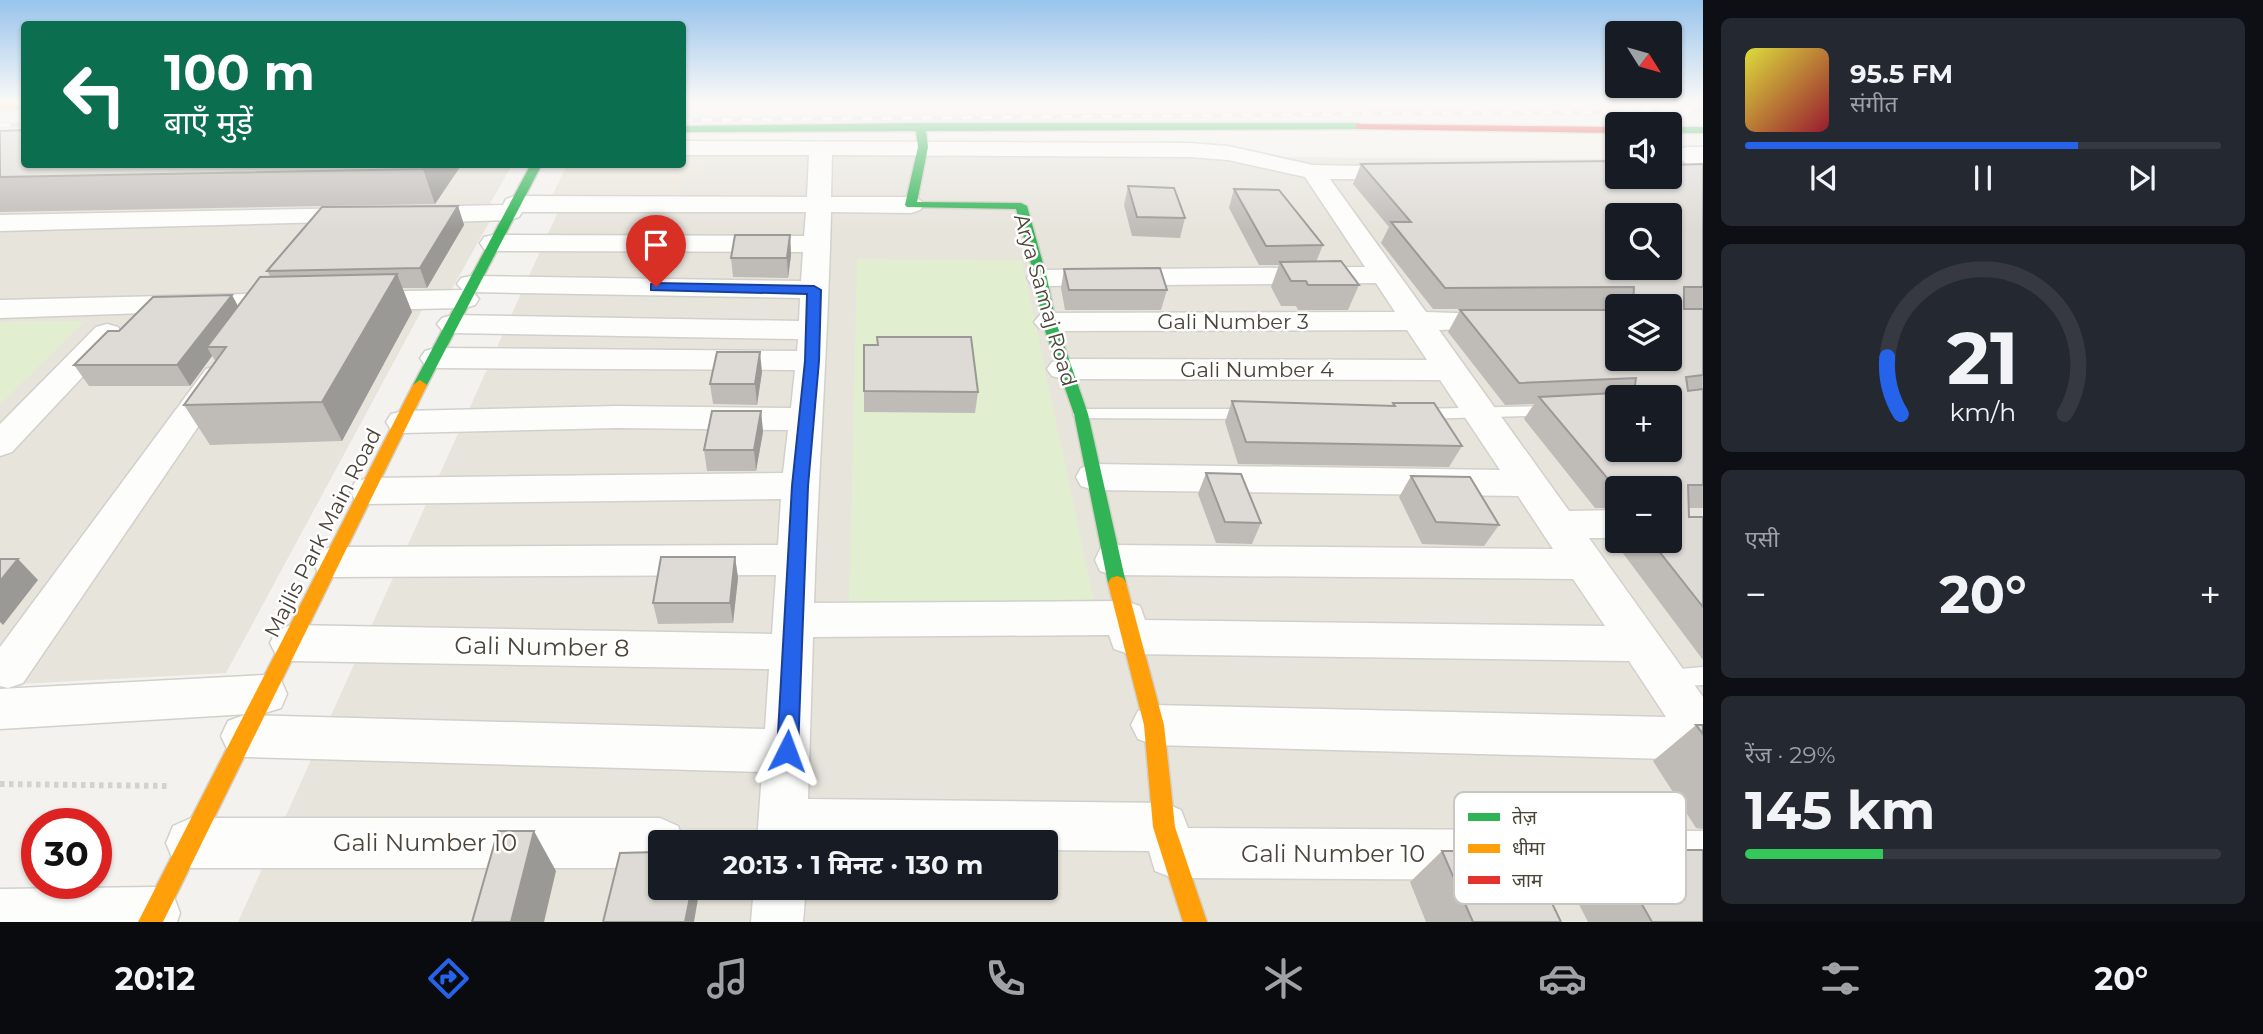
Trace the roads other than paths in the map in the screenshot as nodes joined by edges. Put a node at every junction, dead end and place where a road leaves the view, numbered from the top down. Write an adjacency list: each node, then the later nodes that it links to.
1 (854, 145): 5 (street)
2 (921, 145): 10 (street)
3 (1087, 145): 7 (street)
4 (686, 148): 5 (street)
5 (821, 149): 9 (street)
6 (535, 168): 11 (street, Majlis Park Main Road)
7 (1313, 172): 8 (street); 15 (street)
8 (1424, 172)
9 (820, 204): 10 (street, Arya Samaj Road); 11 (street, Arya Samaj Road); 14 (street)
10 (911, 205): 16 (street, Arya Samaj Road)
11 (512, 208): 12 (street, Arya Samaj Road); 13 (street, Majlis Park Main Road)
12 (0, 223)
13 (493, 243): 14 (street); 18 (street, Majlis Park Main Road)
14 (817, 244): 17 (street)
15 (1384, 275): 16 (street); 22 (street)
16 (1041, 278): 24 (street, Arya Samaj Road)
17 (814, 290): 18 (street); 25 (street)
18 (463, 302): 19 (street); 25 (street); 26 (street, Majlis Park Main Road)
19 (270, 303): 20 (street); 53 (street)
20 (132, 307): 21 (street); 36 (street)
21 (0, 309)
22 (1417, 321): 23 (street, Gali Number 3); 24 (street, Gali Number 3); 28 (street)
23 (1535, 321)
24 (1049, 322): 27 (street, Arya Samaj Road)
25 (812, 346): 26 (street); 34 (street)
26 (436, 358): 35 (street, Majlis Park Main Road)
27 (1063, 369): 28 (street, Gali Number 4); 30 (street, Arya Samaj Road)
28 (1451, 370): 33 (street)
29 (1562, 410): 33 (lane)
30 (1081, 414): 31 (lane); 37 (street, Arya Samaj Road)
31 (1274, 414)
32 (1398, 414): 33 (lane)
33 (1481, 414): 38 (street)
34 (807, 419): 35 (street); 39 (street)
35 (403, 422): 40 (street, Majlis Park Main Road)
36 (0, 444)
37 (1094, 477): 38 (street); 44 (street, Arya Samaj Road)
38 (1528, 483): 42 (street)
39 (800, 486): 40 (street); 43 (street)
40 (368, 491): 45 (street, Majlis Park Main Road)
41 (1605, 524): 42 (street)
42 (1558, 525): 46 (street)
43 (799, 560): 45 (street); 48 (street)
44 (1114, 560): 46 (street); 47 (street, Arya Samaj Road)
45 (332, 562): 49 (street, Majlis Park Main Road)
46 (1585, 564): 50 (street)
47 (1127, 627): 48 (street, Gali Number 8); 50 (street, Gali Number 8); 55 (street, Arya Samaj Road)
48 (794, 636): 49 (street, Gali Number 8); 58 (street)
49 (291, 643): 54 (street, Majlis Park Main Road)
50 (1640, 644): 52 (street)
51 (1703, 676): 52 (lane)
52 (1664, 678): 57 (street)
53 (4, 690): 54 (street)
54 (265, 694): 56 (street, Majlis Park Main Road)
55 (1154, 725): 57 (street); 61 (street, Arya Samaj Road)
56 (244, 736): 58 (street); 62 (street, Majlis Park Main Road)
57 (1703, 737)
58 (787, 751): 59 (street)
59 (783, 830)
60 (1058, 838): 61 (street, Gali Number 10)
61 (1169, 840): 64 (street, Gali Number 10); 69 (street, Arya Samaj Road)
62 (191, 843): 63 (street, Gali Number 10); 67 (street, Majlis Park Main Road)
63 (648, 843)
64 (1454, 849)
65 (779, 900): 68 (street)
66 (0, 915): 67 (street)
67 (152, 918)
68 (778, 922)
69 (1195, 922)

